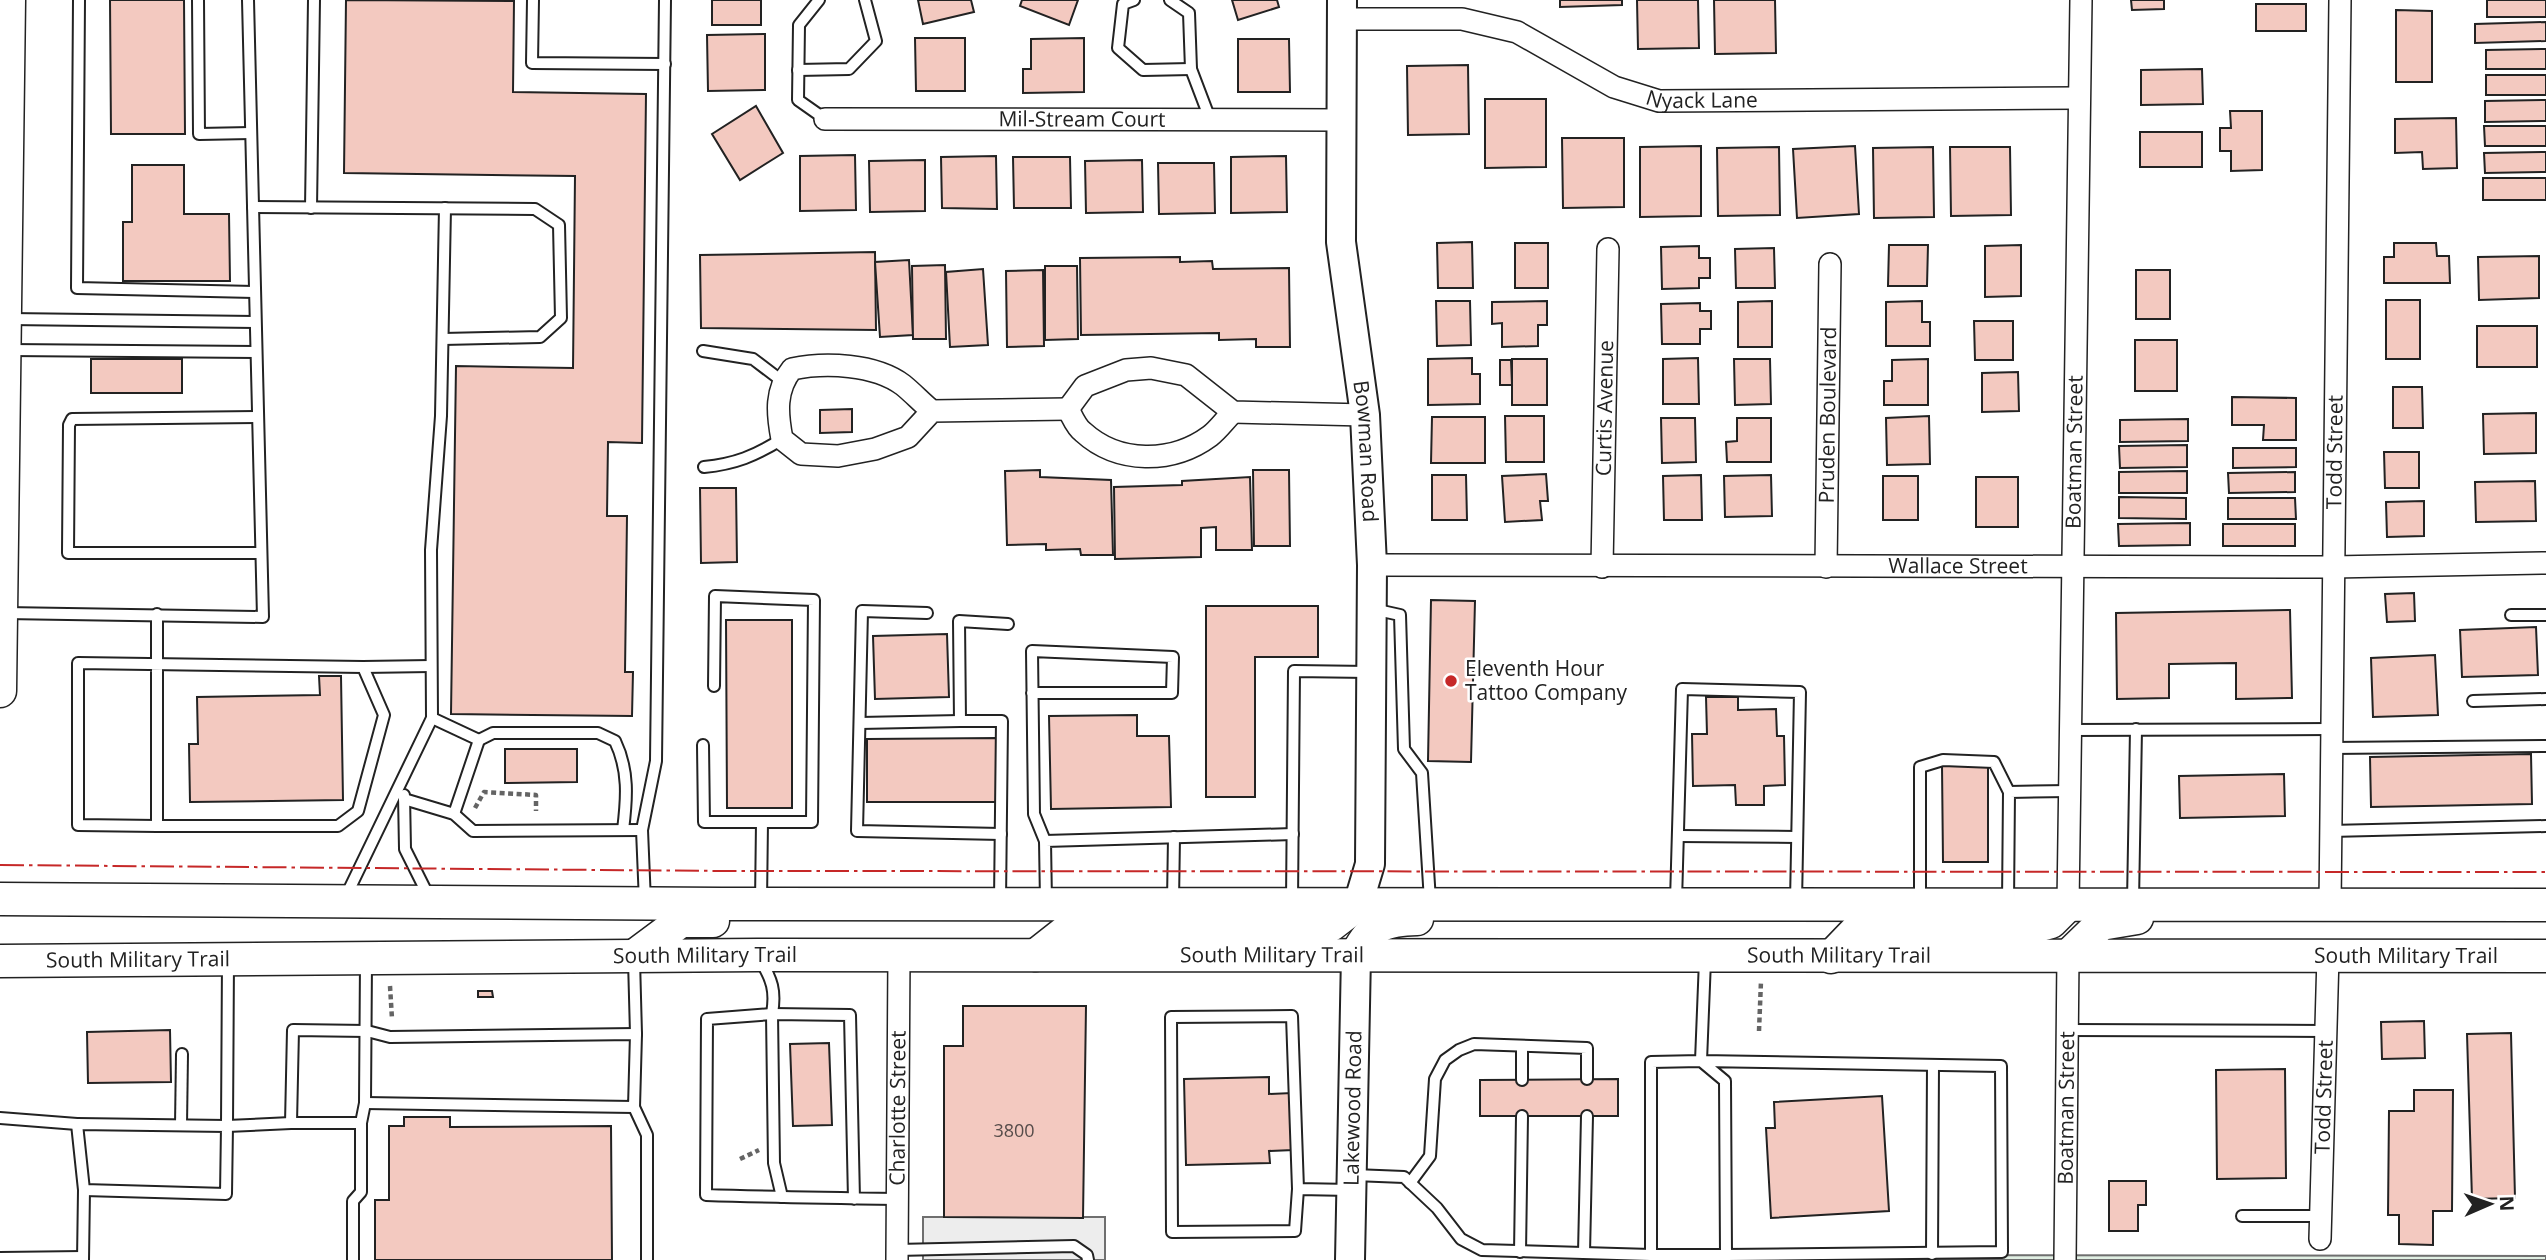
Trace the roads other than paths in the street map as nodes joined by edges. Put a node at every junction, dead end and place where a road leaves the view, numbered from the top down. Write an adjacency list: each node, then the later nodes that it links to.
1 (9, 0): 30 (main road)
2 (79, 0): 28 (lane)
3 (198, 0): 22 (lane)
4 (248, 0): 22 (lane)
5 (314, 0): 24 (lane)
6 (533, 0): 15 (lane)
7 (665, 0): 15 (lane)
8 (819, 0): 17 (lane)
9 (865, 0): 17 (lane)
10 (1134, 0): 16 (lane)
11 (1170, 0): 16 (lane)
12 (2081, 0): 18 (street, Boatman Street)
13 (2340, 0): 49 (street, Todd Street)
14 (1342, 9): 18 (street, Nyack Lane); 21 (street, Bowman Road)
15 (664, 64): 84 (lane)
16 (1191, 69): 20 (lane)
17 (799, 70): 19 (lane)
18 (2079, 98): 48 (street, Boatman Street)
19 (825, 119): 20 (street, Mil-Stream Court)
20 (1210, 120): 21 (street, Mil-Stream Court)
21 (1340, 120): 38 (street, Bowman Road)
22 (251, 133): 23 (lane)
23 (253, 207): 24 (lane); 28 (lane)
24 (311, 208): 25 (lane)
25 (445, 208): 31 (lane); 31 (lane)
26 (1608, 249): 46 (street, Curtis Avenue)
27 (1830, 264): 47 (street, Pruden Boulevard)
28 (254, 292): 29 (lane)
29 (255, 322): 30 (lane); 33 (lane)
30 (3, 339): 33 (lane); 42 (main road)
31 (443, 339): 58 (lane)
32 (703, 351): 34 (lane)
33 (256, 352): 39 (lane)
34 (782, 381): 36 (street); 40 (street)
35 (1068, 409): 36 (street); 37 (street); 37 (street)
36 (932, 411): 40 (street)
37 (1233, 412): 38 (street)
38 (1365, 415): 45 (street, Bowman Road)
39 (258, 417): 43 (lane); 43 (lane)
40 (782, 439): 41 (lane)
41 (704, 467)
42 (1, 533): 51 (main road)
43 (261, 553): 53 (lane)
44 (2546, 563): 49 (street, Wallace Street)
45 (1372, 565): 46 (street, Wallace Street); 50 (street, Bowman Road)
46 (1602, 567): 47 (street, Wallace Street)
47 (1826, 567): 48 (street, Wallace Street)
48 (2072, 568): 49 (street, Wallace Street); 70 (street, Boatman Street)
49 (2333, 568): 71 (street, Todd Street)
50 (1372, 609): 60 (street, Bowman Road); 102 (lane)
51 (1, 613): 53 (lane); 62 (main road)
52 (928, 613): 68 (lane)
53 (157, 614): 57 (lane)
54 (2511, 615): 55 (lane)
55 (2546, 615)
56 (1008, 624): 67 (lane)
57 (156, 663): 59 (lane); 82 (lane); 82 (lane)
58 (431, 666): 59 (lane); 66 (lane)
59 (363, 667): 82 (lane)
60 (1371, 672): 86 (lane); 101 (street, Bowman Road)
61 (714, 686): 80 (lane)
62 (0, 691)
63 (1032, 693): 63 (lane); 91 (lane)
64 (2546, 699): 65 (lane)
65 (2473, 701)
66 (432, 718): 72 (lane); 75 (lane)
67 (960, 721): 68 (lane); 87 (lane)
68 (860, 723): 87 (lane)
69 (2136, 729): 70 (lane); 71 (lane); 109 (lane)
70 (2070, 730): 76 (street, Boatman Street)
71 (2331, 738): 74 (lane); 85 (street, Todd Street)
72 (479, 740): 79 (lane); 83 (lane)
73 (703, 745): 80 (lane)
74 (2546, 746)
75 (404, 775): 78 (lane); 93 (lane)
76 (2069, 791): 77 (lane); 108 (street, Boatman Street)
77 (2009, 792): 106 (lane); 107 (lane)
78 (404, 799): 79 (lane); 94 (lane)
79 (454, 814): 83 (lane)
80 (762, 822): 96 (lane)
81 (2546, 826): 85 (lane)
82 (157, 827)
83 (623, 830): 84 (lane)
84 (642, 830): 95 (lane)
85 (2330, 831): 111 (street, Todd Street)
86 (1293, 834): 89 (lane); 100 (lane)
87 (1001, 835): 97 (lane)
88 (1678, 836): 90 (lane); 90 (lane); 103 (lane)
89 (1174, 837): 91 (lane); 99 (lane)
90 (1797, 837): 105 (lane)
91 (1045, 841): 98 (lane)
92 (0, 899): 93 (main road)
93 (343, 902): 94 (main road)
94 (432, 902): 95 (main road)
95 (645, 904): 96 (main road)
96 (761, 904): 97 (main road)
97 (1000, 904): 98 (main road); 115 (main road)
98 (1046, 904): 99 (main road)
99 (1173, 904): 100 (main road)
100 (1292, 904): 101 (main road)
101 (1358, 904): 102 (main road); 117 (main road)
102 (1431, 904): 104 (main road)
103 (1676, 904): 104 (main road); 105 (main road)
104 (1644, 905): 118 (main road)
105 (1796, 905): 106 (main road)
106 (1920, 905): 107 (main road)
107 (2008, 905): 108 (main road)
108 (2068, 905): 109 (main road); 123 (main road)
109 (2133, 905): 110 (main road)
110 (2250, 905): 111 (main road); 120 (main road)
111 (2330, 905): 112 (main road)
112 (2546, 905)
113 (2546, 938): 122 (street)
114 (899, 955): 116 (main road, South Military Trail); 117 (main road, South Military Trail); 154 (street, Charlotte Street)
115 (634, 956): 116 (main road, South Military Trail); 124 (main road, South Military Trail); 131 (lane)
116 (758, 956): 127 (lane)
117 (1036, 956): 118 (main road, South Military Trail)
118 (1356, 956): 119 (main road, South Military Trail); 148 (street, Lakewood Road)
119 (1706, 956): 123 (main road, South Military Trail); 134 (lane)
120 (2068, 956): 121 (main road, South Military Trail); 123 (main road, South Military Trail); 128 (street, Boatman Street)
121 (2328, 956): 122 (main road, South Military Trail); 130 (street, Todd Street)
122 (2533, 956)
123 (1831, 957)
124 (366, 958): 125 (main road, South Military Trail); 129 (lane)
125 (228, 959): 126 (main road, South Military Trail); 147 (lane)
126 (0, 961)
127 (772, 1014): 152 (lane); 152 (lane); 153 (lane)
128 (2068, 1030): 130 (lane); 170 (street, Boatman Street)
129 (367, 1031): 131 (lane); 138 (lane); 143 (lane)
130 (2326, 1031): 156 (street, Todd Street)
131 (636, 1034): 139 (lane)
132 (1522, 1046): 136 (lane); 137 (lane); 149 (lane)
133 (182, 1054): 146 (lane)
134 (1700, 1061): 135 (lane); 162 (lane); 163 (lane)
135 (1933, 1065): 160 (lane); 160 (lane)
136 (1587, 1079)
137 (1522, 1080)
138 (365, 1103): 139 (lane); 144 (lane)
139 (634, 1107): 167 (lane)
140 (1522, 1116): 158 (lane)
141 (1587, 1116): 159 (lane)
142 (0, 1118): 145 (lane)
143 (290, 1123): 144 (lane); 147 (lane)
144 (361, 1123): 166 (lane)
145 (77, 1124): 146 (lane); 151 (lane)
146 (181, 1125): 147 (lane)
147 (228, 1126): 151 (lane)
148 (1351, 1182): 149 (lane); 150 (lane); 169 (street, Lakewood Road)
149 (1410, 1182): 158 (lane)
150 (1298, 1189): 150 (lane)
151 (84, 1190): 165 (lane)
152 (782, 1197): 153 (lane)
153 (854, 1199): 154 (lane)
154 (898, 1199): 161 (street, Charlotte Street)
155 (2242, 1216): 156 (lane)
156 (2321, 1216): 157 (street, Todd Street)
157 (2320, 1239)
158 (1520, 1252): 159 (lane)
159 (1584, 1253): 162 (lane)
160 (1932, 1254): 163 (lane)
161 (897, 1255): 168 (lane)
162 (1651, 1255): 163 (lane)
163 (1726, 1255)
164 (0, 1258): 165 (lane)
165 (83, 1259)
166 (353, 1260)
167 (647, 1260)
168 (1088, 1260)
169 (1350, 1260)
170 (2064, 1260)

